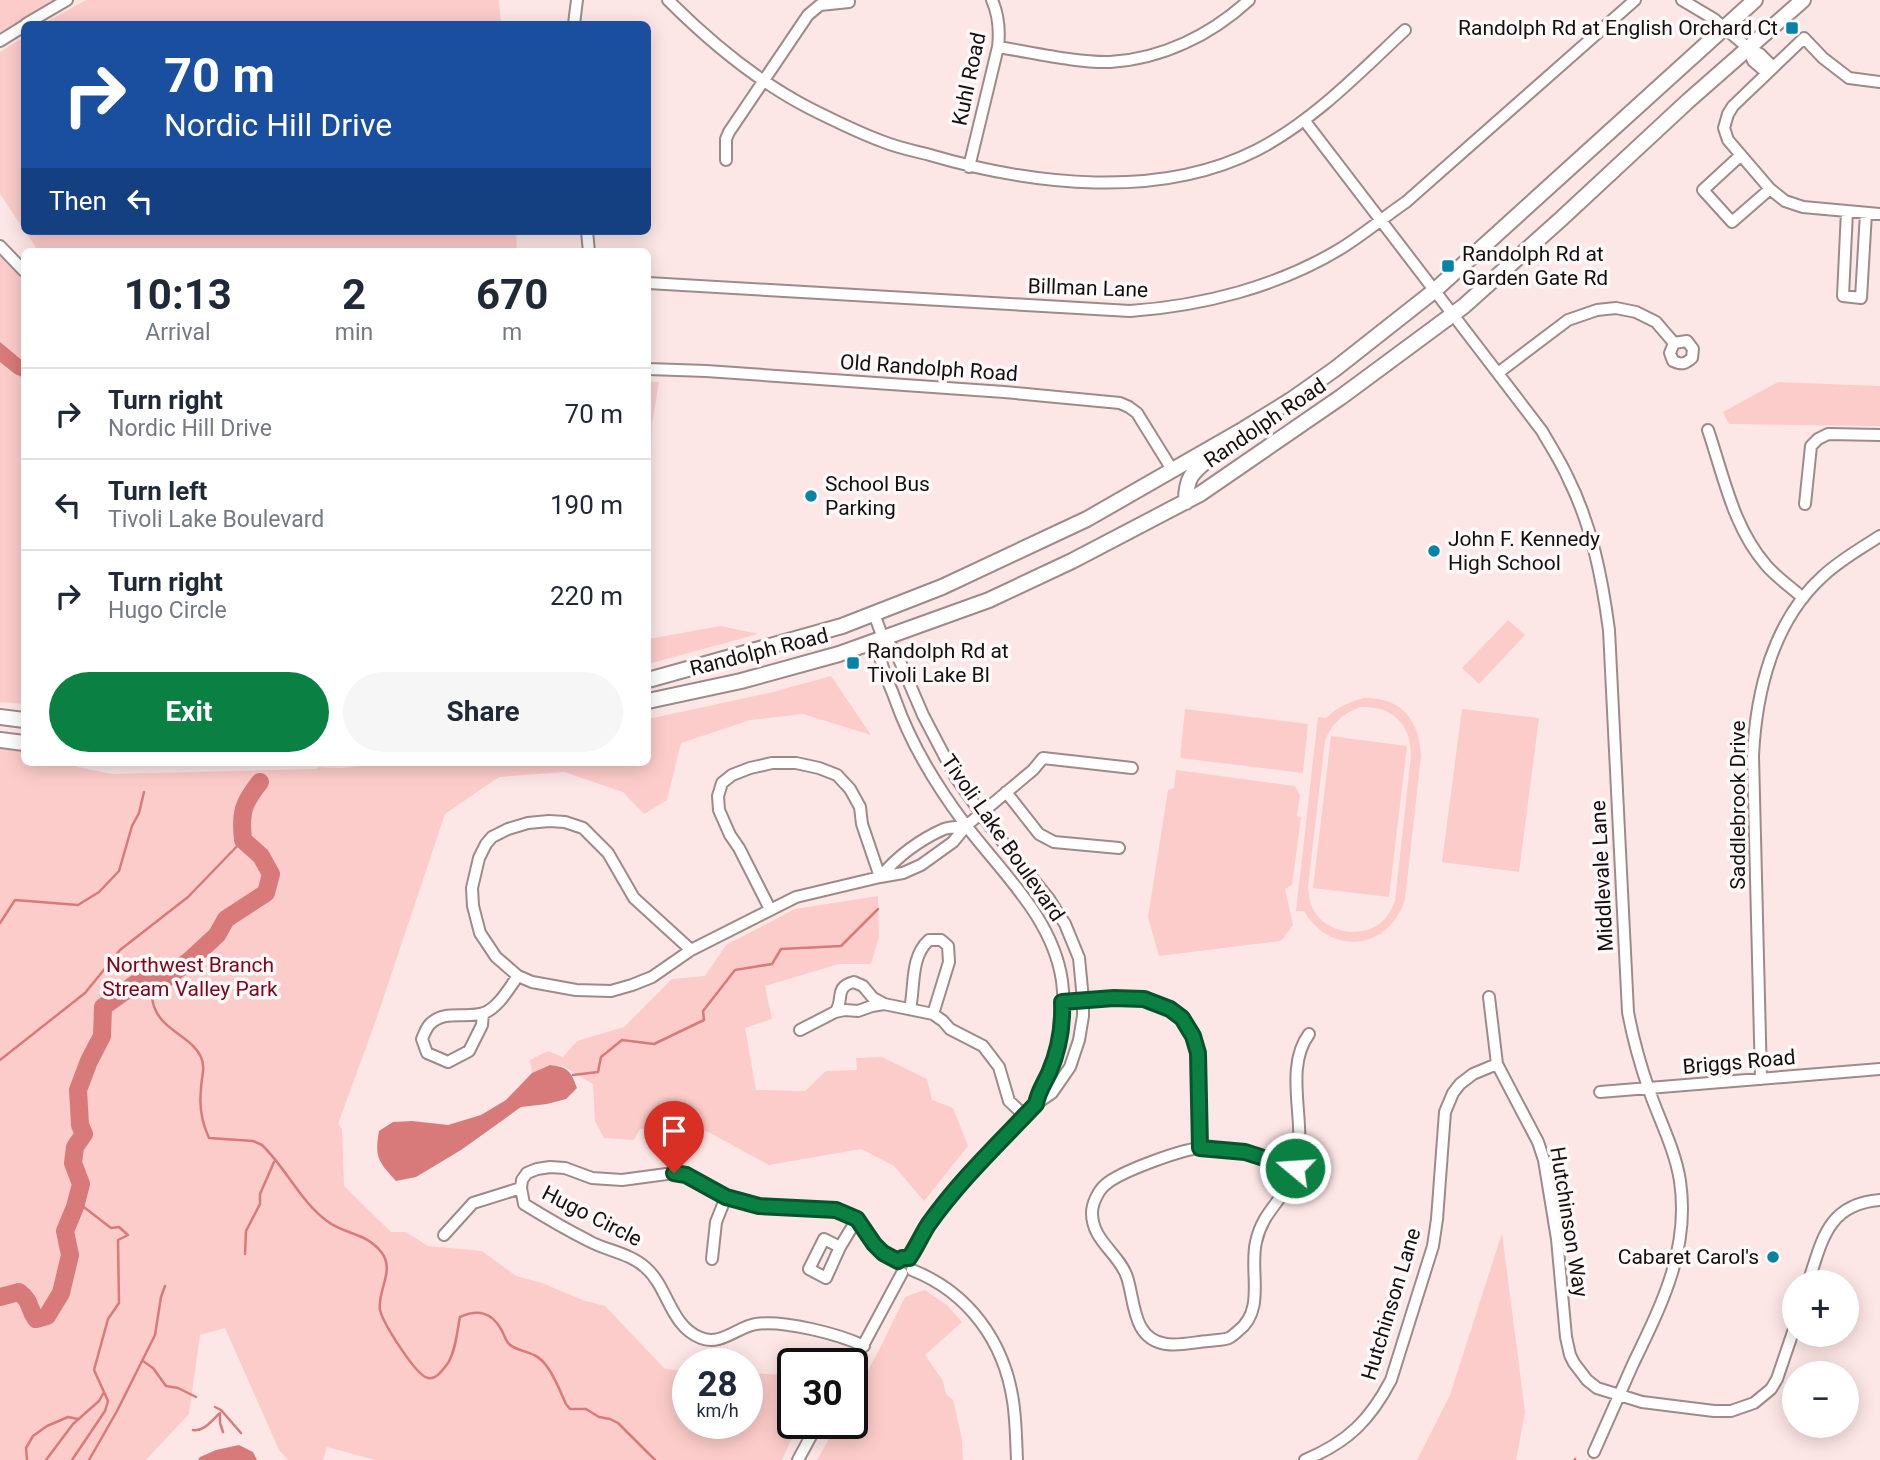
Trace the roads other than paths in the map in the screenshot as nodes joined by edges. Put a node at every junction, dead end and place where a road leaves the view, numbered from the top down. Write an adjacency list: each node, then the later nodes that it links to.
1 (67, 0): 11 (street)
2 (577, 0): 12 (street)
3 (668, 0): 20 (street)
4 (992, 0): 17 (street, Kuhl Road)
5 (1249, 0): 17 (street)
6 (1635, 0): 30 (street, Billman Lane)
7 (1682, 0): 13 (street)
8 (1755, 0): 13 (main road, Randolph Road)
9 (1802, 0): 18 (main road, Randolph Road)
10 (849, 2): 20 (street)
11 (32, 21)
12 (574, 21)
13 (1724, 27): 18 (street); 34 (main road, Randolph Road)
14 (21, 28): 16 (street)
15 (1405, 30): 22 (street)
16 (0, 41)
17 (998, 47): 25 (street, Kuhl Road)
18 (1748, 48): 19 (street); 35 (main road, Randolph Road)
19 (1770, 70): 21 (street); 23 (street)
20 (764, 80): 24 (street); 25 (street)
21 (1880, 82)
22 (1304, 120): 25 (street); 30 (street, Middlevale Lane)
23 (1741, 155): 26 (street); 26 (street)
24 (726, 160)
25 (969, 167)
26 (1770, 189): 27 (street)
27 (1847, 211): 28 (street); 28 (street)
28 (1866, 213): 29 (street)
29 (1880, 214)
30 (1381, 220): 33 (street, Billman Lane); 34 (street, Middlevale Lane)
31 (0, 246): 32 (street)
32 (21, 268)
33 (651, 283)
34 (1434, 291): 35 (street, Middlevale Lane); 39 (main road, Randolph Road)
35 (1452, 315): 38 (street, Middlevale Lane); 43 (main road, Randolph Road)
36 (1674, 343): 38 (street)
37 (651, 369): 42 (street, Old Randolph Road)
38 (1498, 373): 78 (street, Middlevale Lane)
39 (1244, 429): 42 (main road, Randolph Road); 43 (main road)
40 (1708, 430): 47 (street)
41 (1880, 435): 44 (street)
42 (1172, 471): 45 (main road); 48 (main road, Randolph Road)
43 (1186, 502): 45 (main road, Randolph Road)
44 (1805, 504)
45 (1117, 536): 49 (main road, Randolph Road)
46 (1880, 537): 47 (street, Saddlebrook Drive)
47 (1803, 598): 77 (street, Saddlebrook Drive)
48 (874, 614): 49 (street, Tivoli Lake Boulevard); 50 (main road, Randolph Road)
49 (883, 638): 51 (main road, Randolph Road); 58 (street, Tivoli Lake Boulevard); 59 (street, Tivoli Lake Boulevard)
50 (651, 679)
51 (651, 700)
52 (0, 718): 53 (main road)
53 (21, 720)
54 (0, 740): 55 (main road)
55 (21, 743)
56 (1132, 768): 57 (street)
57 (1006, 792): 58 (street); 60 (street)
58 (981, 813): 59 (street); 66 (street, Tivoli Lake Boulevard)
59 (967, 826): 61 (street); 61 (street); 67 (street, Tivoli Lake Boulevard)
60 (1119, 848)
61 (880, 877): 62 (street); 62 (street)
62 (770, 909): 63 (street)
63 (691, 950): 64 (street); 64 (street)
64 (518, 976): 71 (street)
65 (1489, 997): 75 (street, Hutchinson Way)
66 (1083, 1000): 67 (street); 80 (street, Tivoli Lake Boulevard); 82 (street)
67 (1062, 1002): 80 (street, Tivoli Lake Boulevard)
68 (884, 1004): 69 (street); 70 (street); 70 (street)
69 (910, 1009): 72 (street); 72 (street)
70 (835, 1012): 73 (street)
71 (483, 1013): 71 (street)
72 (933, 1014): 81 (street)
73 (800, 1031)
74 (1310, 1034): 83 (street)
75 (1497, 1064): 95 (street, Hutchinson Way); 100 (street, Hutchinson Lane)
76 (1880, 1069): 77 (street, Briggs Road)
77 (1761, 1079): 78 (street, Briggs Road)
78 (1648, 1088): 79 (street, Briggs Road); 95 (street, Middlevale Lane)
79 (1601, 1092)
80 (1036, 1104): 81 (street, Tivoli Lake Boulevard)
81 (1025, 1116): 91 (street, Tivoli Lake Boulevard)
82 (1200, 1148): 83 (street); 83 (street)
83 (1295, 1168)
84 (521, 1188): 85 (street, Hugo Circle); 88 (street, Hugo Circle); 93 (street, Hugo Circle)
85 (726, 1197): 87 (street, Hugo Circle); 90 (street)
86 (1880, 1200): 92 (street)
87 (857, 1219): 89 (street); 91 (street)
88 (443, 1235)
89 (840, 1247)
90 (712, 1259)
91 (905, 1266): 93 (street, Tivoli Lake Boulevard); 99 (street)
92 (1812, 1270)
93 (864, 1346)
94 (1788, 1347): 95 (street, Hutchinson Way)
95 (1618, 1396): 97 (street, Middlevale Lane)
96 (809, 1439): 98 (street)
97 (1594, 1451)
98 (798, 1460)
99 (1017, 1460)
100 (1306, 1460)

